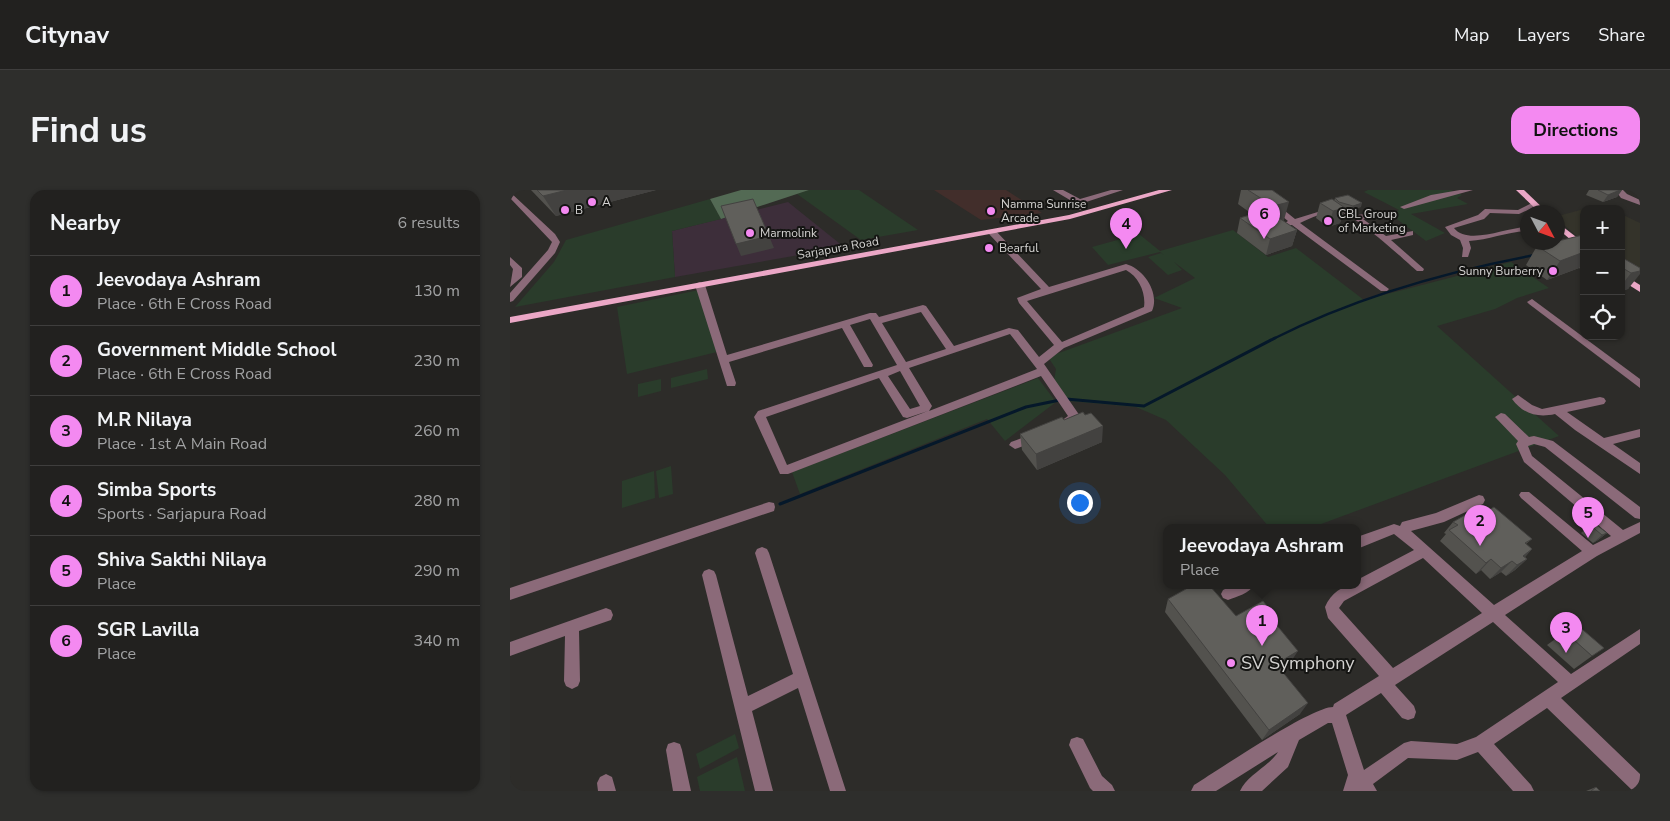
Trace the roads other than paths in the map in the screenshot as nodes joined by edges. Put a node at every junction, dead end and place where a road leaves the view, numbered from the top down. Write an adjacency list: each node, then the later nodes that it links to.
1 (1057, 190): 11 (street)
2 (1119, 190): 11 (street)
3 (1145, 190): 11 (main road, Sarjapura Road)
4 (1168, 190): 21 (main road, Sarjapura Road)
5 (1254, 190): 17 (street)
6 (1469, 190): 13 (street)
7 (1520, 190): 12 (main road)
8 (1619, 190): 10 (street)
9 (510, 194): 36 (street)
10 (1640, 203)
11 (1079, 205): 35 (main road, Sarjapura Road)
12 (1535, 205)
13 (1404, 208)
14 (1520, 212): 23 (street)
15 (1381, 214): 16 (street)
16 (1356, 218): 17 (street); 24 (street)
17 (1294, 222): 18 (street); 32 (street)
18 (1281, 226)
19 (1520, 229): 23 (street)
20 (1565, 231): 25 (main road)
21 (992, 232): 31 (main road, Sarjapura Road); 34 (street)
22 (1410, 233): 24 (street)
23 (1464, 238): 26 (street)
24 (1384, 239): 28 (street)
25 (1580, 244)
26 (1465, 255)
27 (510, 260): 30 (street)
28 (1420, 269)
29 (1625, 279): 33 (main road)
30 (510, 284)
31 (700, 285): 35 (main road, Sarjapura Road); 44 (street)
32 (1384, 288)
33 (1640, 289)
34 (1047, 290): 42 (street); 42 (street)
35 (643, 292): 38 (main road, Sarjapura Road); 39 (main road, Sarjapura Road)
36 (510, 299)
37 (1532, 302): 50 (street)
38 (510, 312)
39 (510, 320)
40 (877, 321): 41 (street); 43 (street); 47 (street)
41 (844, 323): 44 (street); 45 (street)
42 (1060, 346): 46 (street)
43 (952, 350): 46 (street); 47 (street)
44 (723, 360): 49 (street)
45 (868, 365)
46 (1040, 367): 48 (street); 58 (street)
47 (902, 368): 48 (street); 48 (street)
48 (882, 375)
49 (730, 383)
50 (1640, 384)
51 (1518, 398): 53 (street)
52 (1600, 401): 53 (street)
53 (1558, 410): 57 (street)
54 (1501, 417): 56 (street)
55 (1640, 433): 57 (street)
56 (1527, 442): 63 (street); 66 (street)
57 (1602, 443): 59 (street)
58 (1015, 446)
59 (1640, 469)
60 (1525, 495): 69 (street)
61 (1479, 500): 65 (street)
62 (769, 507): 75 (street)
63 (1640, 514)
64 (1640, 527): 66 (street)
65 (1403, 532): 67 (street); 68 (street)
66 (1622, 537): 69 (street)
67 (1361, 541)
68 (1424, 551): 72 (street); 77 (street)
69 (1592, 552): 77 (street)
70 (762, 553): 82 (street)
71 (709, 575): 87 (street)
72 (1361, 585)
73 (1239, 589): 76 (street)
74 (1354, 589): 83 (street)
75 (510, 594)
76 (1228, 594)
77 (1493, 613): 83 (street); 85 (street)
78 (606, 615): 79 (street)
79 (572, 627): 81 (street); 84 (street)
80 (1640, 636): 85 (street)
81 (510, 649)
82 (802, 678): 87 (street); 96 (street)
83 (1387, 680): 88 (street); 89 (street)
84 (572, 681)
85 (1570, 683): 86 (street)
86 (1549, 698): 91 (street); 94 (street)
87 (743, 707): 98 (street)
88 (1408, 712)
89 (1338, 715): 90 (street); 95 (street)
90 (1292, 735): 100 (street); 101 (street)
91 (1481, 743): 95 (street); 102 (street)
92 (1077, 745): 99 (street)
93 (674, 750): 97 (street)
94 (1637, 777)
95 (1360, 785)
96 (838, 789)
97 (682, 791)
98 (764, 791)
99 (1106, 791)
100 (1200, 791)
101 (1249, 791)
102 (1525, 791)

